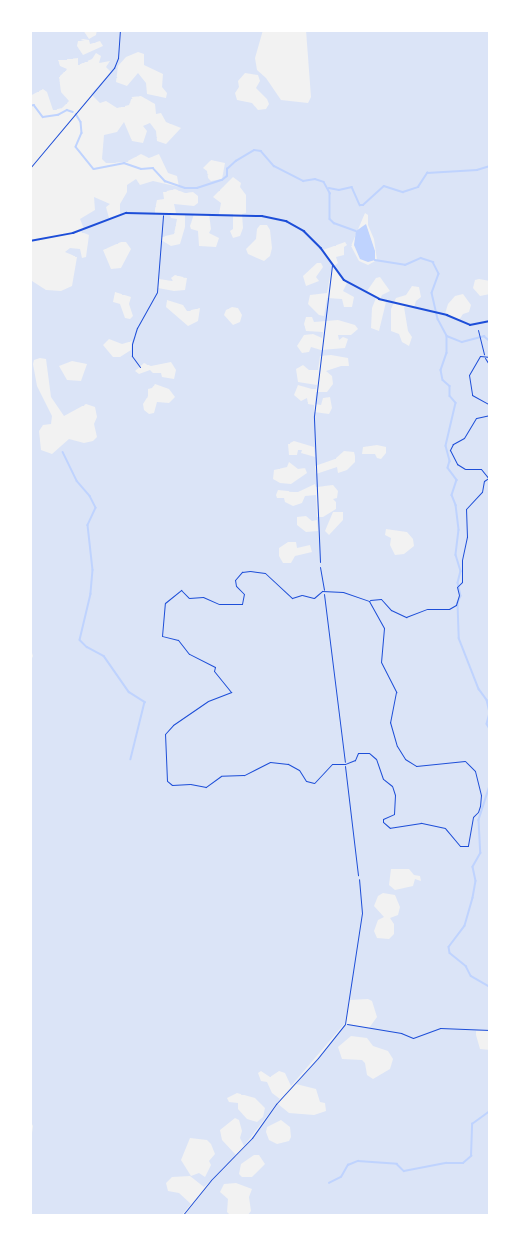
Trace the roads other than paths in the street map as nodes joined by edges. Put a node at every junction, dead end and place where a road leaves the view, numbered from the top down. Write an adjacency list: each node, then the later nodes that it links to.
1 (120, 30): 2 (street)
2 (30, 168)
3 (163, 213): 4 (street); 5 (street); 7 (street)
4 (30, 241)
5 (332, 264): 6 (street); 8 (street)
6 (490, 321)
7 (140, 367)
8 (320, 562)
9 (359, 879): 10 (street)
10 (345, 1023): 11 (street); 12 (street)
11 (490, 1030)
12 (182, 1216)

